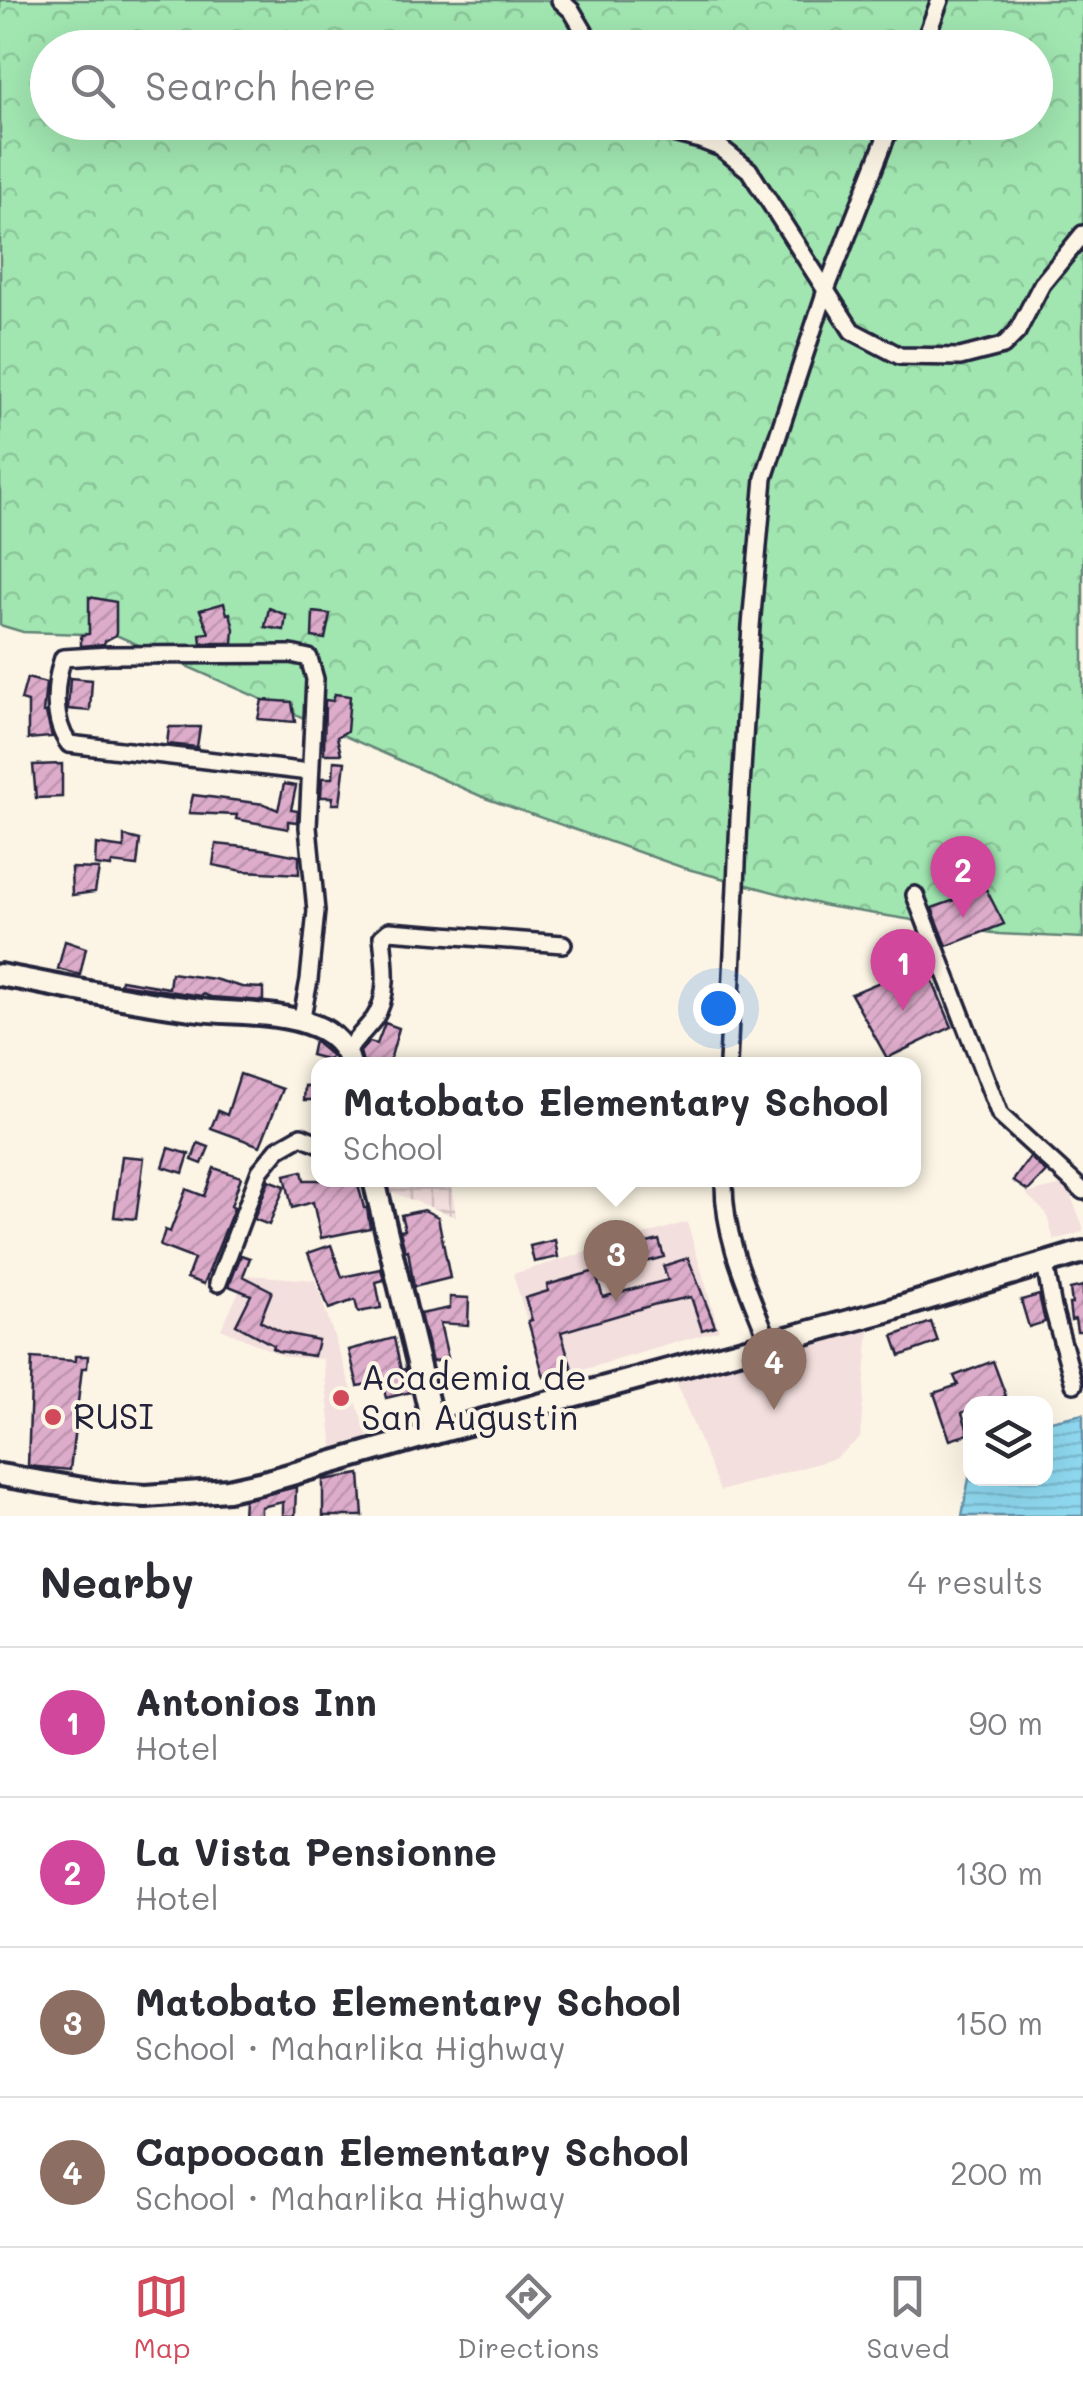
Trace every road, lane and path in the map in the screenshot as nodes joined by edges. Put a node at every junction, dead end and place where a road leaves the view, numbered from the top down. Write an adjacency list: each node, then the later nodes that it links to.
1 (560, 0): 3 (street)
2 (940, 0): 4 (street)
3 (583, 30)
4 (929, 30)
5 (700, 140): 8 (street)
6 (885, 140): 8 (street)
7 (1083, 234): 8 (street)
8 (826, 290): 16 (street)
9 (309, 772): 9 (street); 13 (street)
10 (915, 895): 20 (street)
11 (563, 944): 15 (street)
12 (0, 975): 13 (main road)
13 (302, 1022): 14 (main road)
14 (347, 1057)
15 (349, 1057)
16 (728, 1057)
17 (311, 1140): 23 (street)
18 (376, 1187): 26 (main road)
19 (724, 1187): 24 (street)
20 (1083, 1191)
21 (1083, 1252): 22 (main road)
22 (1045, 1264): 24 (main road); 25 (street)
23 (218, 1283)
24 (769, 1342): 26 (main road)
25 (1074, 1384)
26 (435, 1434): 27 (main road)
27 (0, 1475)

